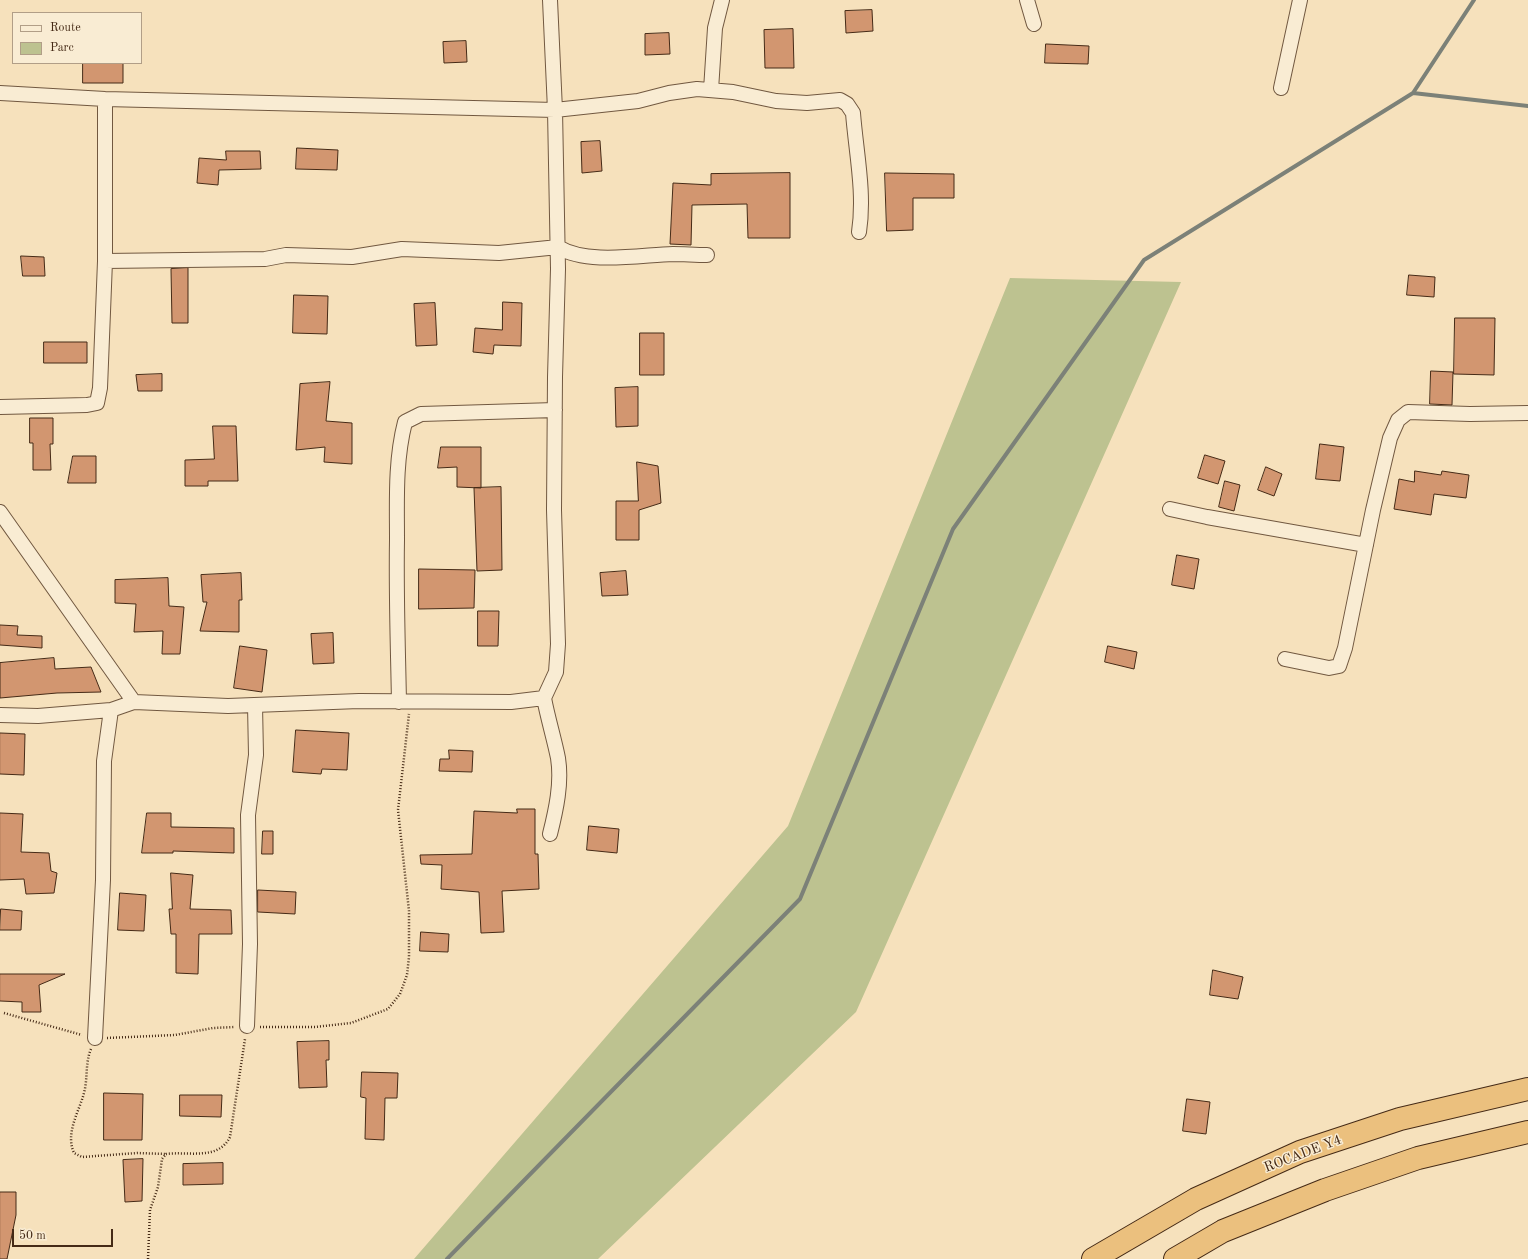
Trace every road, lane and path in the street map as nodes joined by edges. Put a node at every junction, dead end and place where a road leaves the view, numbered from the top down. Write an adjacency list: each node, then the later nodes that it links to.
1 (550, 0): 10 (street)
2 (1026, 0): 5 (street)
3 (1300, 0): 6 (street)
4 (719, 2): 7 (street)
5 (1034, 24)
6 (1281, 88)
7 (711, 90): 10 (street); 11 (street)
8 (0, 93): 9 (street)
9 (105, 99): 10 (street); 14 (street)
10 (556, 110): 12 (street)
11 (859, 232)
12 (558, 247): 13 (street); 14 (street); 16 (street)
13 (707, 255)
14 (105, 260): 15 (street)
15 (0, 407)
16 (555, 410): 22 (street); 24 (street)
17 (1528, 413): 20 (street)
18 (1170, 509): 20 (street)
19 (0, 512): 23 (street)
20 (1366, 545): 21 (street)
21 (1285, 659)
22 (544, 698): 24 (street); 28 (street)
23 (134, 702): 25 (street); 26 (street)
24 (405, 702): 25 (street); 30 (path)
25 (255, 705): 30 (street)
26 (111, 710): 27 (street); 31 (street)
27 (0, 715)
28 (550, 834)
29 (4, 1013): 31 (path)
30 (247, 1026): 31 (path); 34 (path)
31 (95, 1038): 34 (path)
32 (1528, 1089): 36 (highway, ROCADE Y4)
33 (1528, 1132): 37 (highway)
34 (166, 1154): 35 (path)
35 (148, 1259)
36 (1093, 1259)
37 (1175, 1259)

